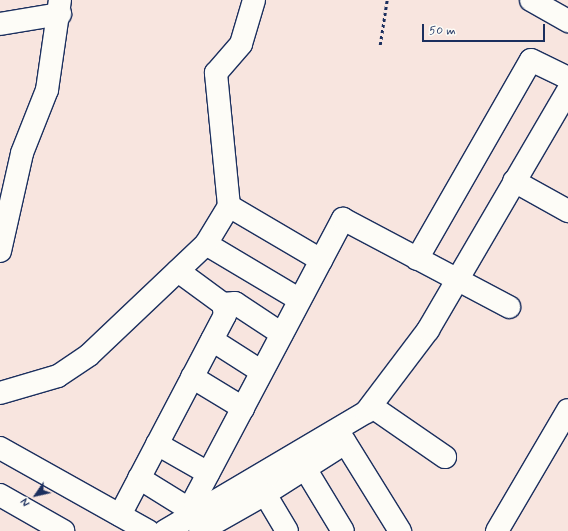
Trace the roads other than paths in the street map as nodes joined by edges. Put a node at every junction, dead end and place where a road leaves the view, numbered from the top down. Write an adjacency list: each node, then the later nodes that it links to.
1 (254, 0): 9 (street)
2 (531, 0): 4 (street)
3 (60, 7): 5 (street); 12 (street)
4 (568, 21)
5 (0, 24)
6 (568, 78): 13 (street)
7 (568, 90): 8 (street)
8 (514, 181): 10 (street); 16 (street)
9 (229, 206): 11 (street); 14 (street)
10 (568, 211)
11 (206, 244): 15 (street); 17 (street)
12 (0, 251)
13 (417, 259): 14 (street); 16 (street)
14 (322, 260): 17 (street)
15 (178, 271): 18 (street); 24 (street)
16 (457, 280): 19 (street); 25 (street)
17 (300, 300): 20 (street)
18 (223, 304): 20 (street); 21 (street)
19 (509, 307)
20 (282, 334): 22 (street)
21 (212, 340): 22 (street); 23 (street)
22 (262, 372): 26 (street)
23 (192, 377): 26 (street); 29 (street)
24 (0, 393)
25 (371, 406): 28 (street); 31 (street)
26 (243, 408): 33 (street)
27 (568, 410): 45 (street)
28 (342, 437): 32 (street); 38 (street); 44 (street)
29 (157, 444): 33 (street); 34 (street)
30 (0, 448): 37 (street)
31 (445, 457)
32 (306, 470): 35 (street); 43 (street)
33 (208, 473): 38 (street)
34 (139, 478): 37 (street); 38 (street)
35 (265, 494): 39 (street); 42 (street)
36 (0, 495): 40 (street)
37 (120, 515): 41 (street)
38 (185, 523): 39 (street)
39 (228, 524)
40 (63, 531)
41 (148, 531)
42 (287, 531)
43 (343, 531)
44 (400, 531)
45 (497, 531)

